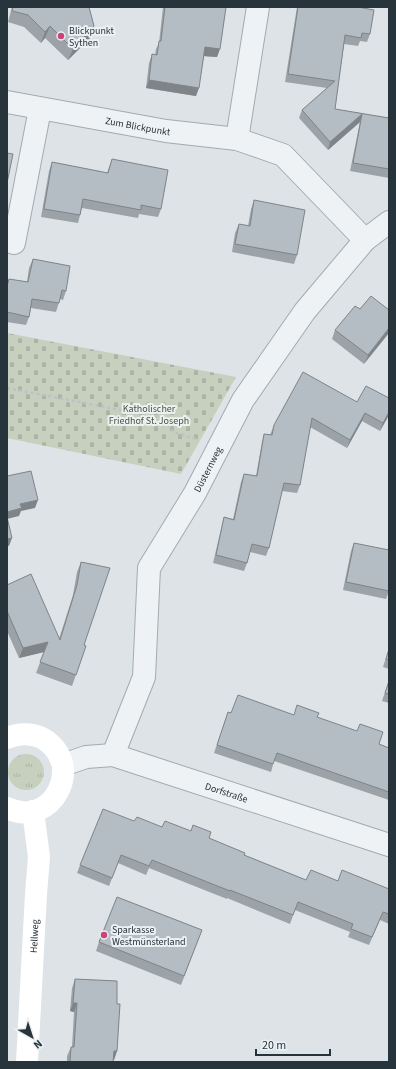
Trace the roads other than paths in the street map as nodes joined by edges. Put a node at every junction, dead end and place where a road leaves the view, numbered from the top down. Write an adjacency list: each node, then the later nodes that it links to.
1 (258, 7): 4 (street)
2 (7, 102): 3 (street, Zum Blickpunkt)
3 (40, 109): 4 (street, Zum Blickpunkt); 7 (street)
4 (237, 139): 6 (street, Zum Blickpunkt)
5 (389, 222): 6 (street, Düsternweg)
6 (365, 240): 9 (street, Düsternweg)
7 (14, 243)
8 (7, 738): 10 (street)
9 (113, 756): 10 (street, Dorfstraße); 13 (street, Dorfstraße)
10 (63, 765): 12 (street)
11 (7, 808): 12 (street)
12 (33, 811): 14 (street, Hellweg)
13 (389, 845)
14 (27, 1062)

